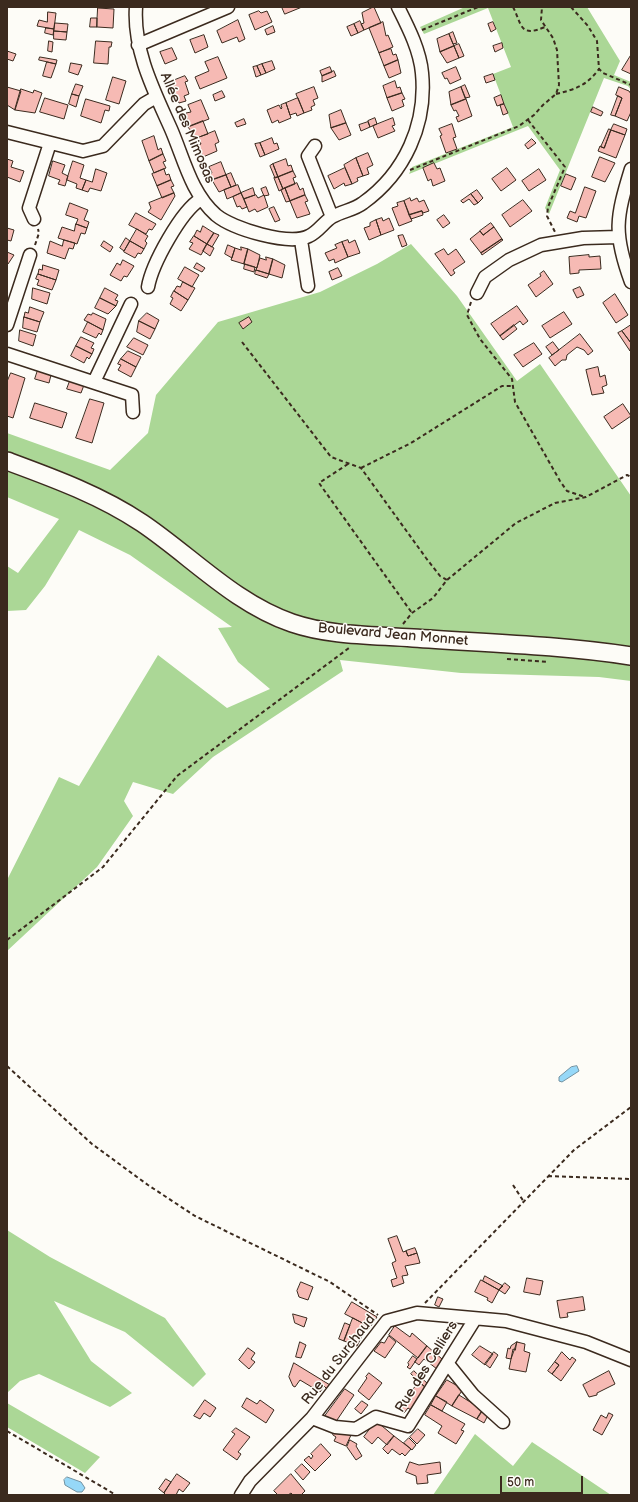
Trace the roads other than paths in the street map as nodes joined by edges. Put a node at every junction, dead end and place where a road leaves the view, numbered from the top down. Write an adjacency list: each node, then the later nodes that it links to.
1 (136, 7): 4 (street, Allée des Mimosas)
2 (228, 7): 4 (street)
3 (398, 7): 11 (street)
4 (138, 45): 5 (street, Allée des Mimosas)
5 (156, 97): 7 (street); 10 (street, Allée des Mimosas)
6 (7, 132): 7 (street)
7 (50, 143): 12 (street)
8 (315, 146): 11 (street)
9 (631, 169): 13 (street)
10 (201, 199): 14 (street, Allée des Mimosas); 18 (street)
11 (332, 217): 14 (street)
12 (34, 219)
13 (618, 236): 16 (street); 19 (street)
14 (301, 240): 17 (street)
15 (30, 255): 21 (street)
16 (631, 282)
17 (308, 286)
18 (148, 287)
19 (477, 293)
20 (131, 304): 23 (street)
21 (7, 325)
22 (7, 354): 23 (street)
23 (94, 382): 24 (street)
24 (133, 412)
25 (7, 461): 26 (street, Boulevard Jean Monnet)
26 (631, 656)
27 (475, 1319): 28 (street, Rue du Surchaud); 29 (street, Rue des Celliers); 30 (street, Rue du Surchaud)
28 (631, 1360)
29 (448, 1364): 30 (street, Rue des Celliers); 31 (street)
30 (312, 1418): 32 (street, Rue du Surchaud)
31 (503, 1422)
32 (242, 1495)

